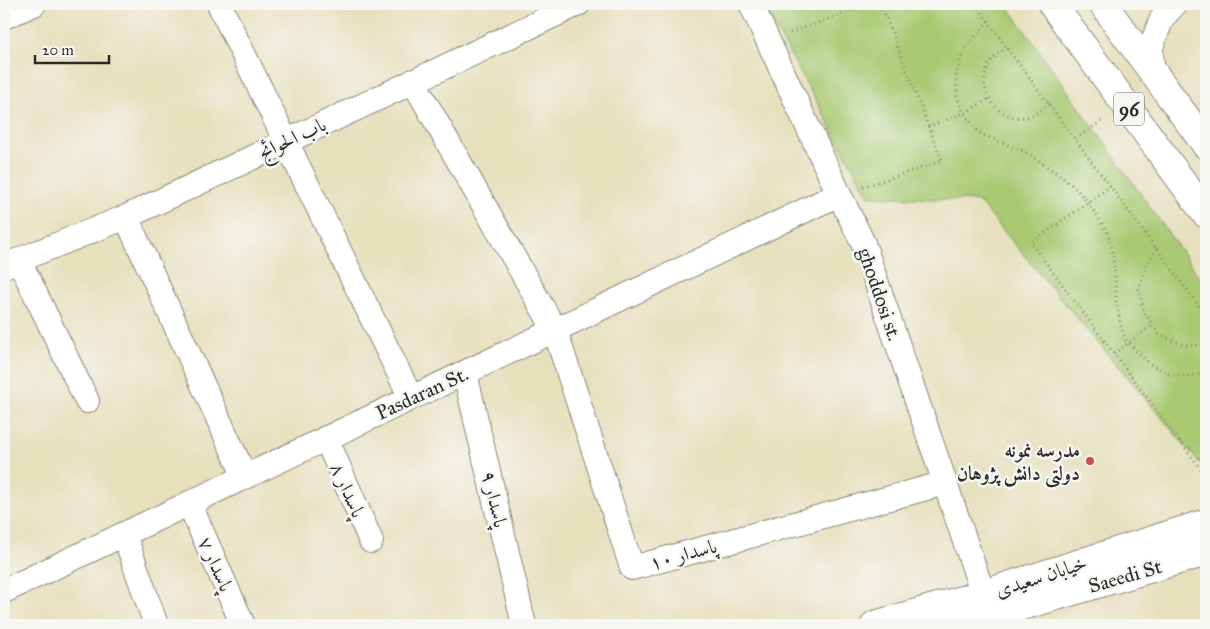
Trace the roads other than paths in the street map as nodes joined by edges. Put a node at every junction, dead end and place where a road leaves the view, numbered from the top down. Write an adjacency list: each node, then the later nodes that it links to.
1 (219, 4): 9 (street)
2 (578, 4): 8 (street, باب الحوائج)
3 (751, 4): 11 (street, ghoddosi st.)
4 (1052, 4): 12 (main road, 96)
5 (1103, 4): 7 (main road, 96)
6 (1174, 4): 7 (street)
7 (1152, 71): 10 (main road, 96)
8 (413, 81): 9 (street, باب الحوائج); 15 (street)
9 (286, 142): 13 (street, باب الحوائج); 17 (street)
10 (1206, 145)
11 (839, 194): 15 (street, Pasdaran St.); 21 (street, ghoddosi st.)
12 (1206, 214)
13 (126, 216): 14 (street, باب الحوائج); 20 (street)
14 (12, 263): 18 (street)
15 (556, 330): 16 (street, Pasdaran St.); 21 (street, پاسدار ۱۰)
16 (465, 373): 17 (street, Pasdaran St.); 31 (street, پاسدار ۹)
17 (411, 398): 19 (street, Pasdaran St.)
18 (87, 401)
19 (326, 438): 20 (street, Pasdaran St.); 25 (street, پاسدار ۸)
20 (245, 477): 22 (street, Pasdaran St.)
21 (945, 482): 28 (street, ghoddosi st.)
22 (189, 503): 24 (street, Pasdaran St.); 30 (street, پاسدار ۷)
23 (1206, 522): 28 (main road, خیابان سعیدی)
24 (124, 534): 27 (street, Pasdaran St.); 29 (street)
25 (371, 541)
26 (1206, 552): 28 (main road, Saeedi St)
27 (4, 590)
28 (987, 605): 32 (main road, خیابان سعیدی); 33 (main road, Saeedi St)
29 (156, 625)
30 (243, 625)
31 (524, 625)
32 (875, 625)
33 (958, 625)

